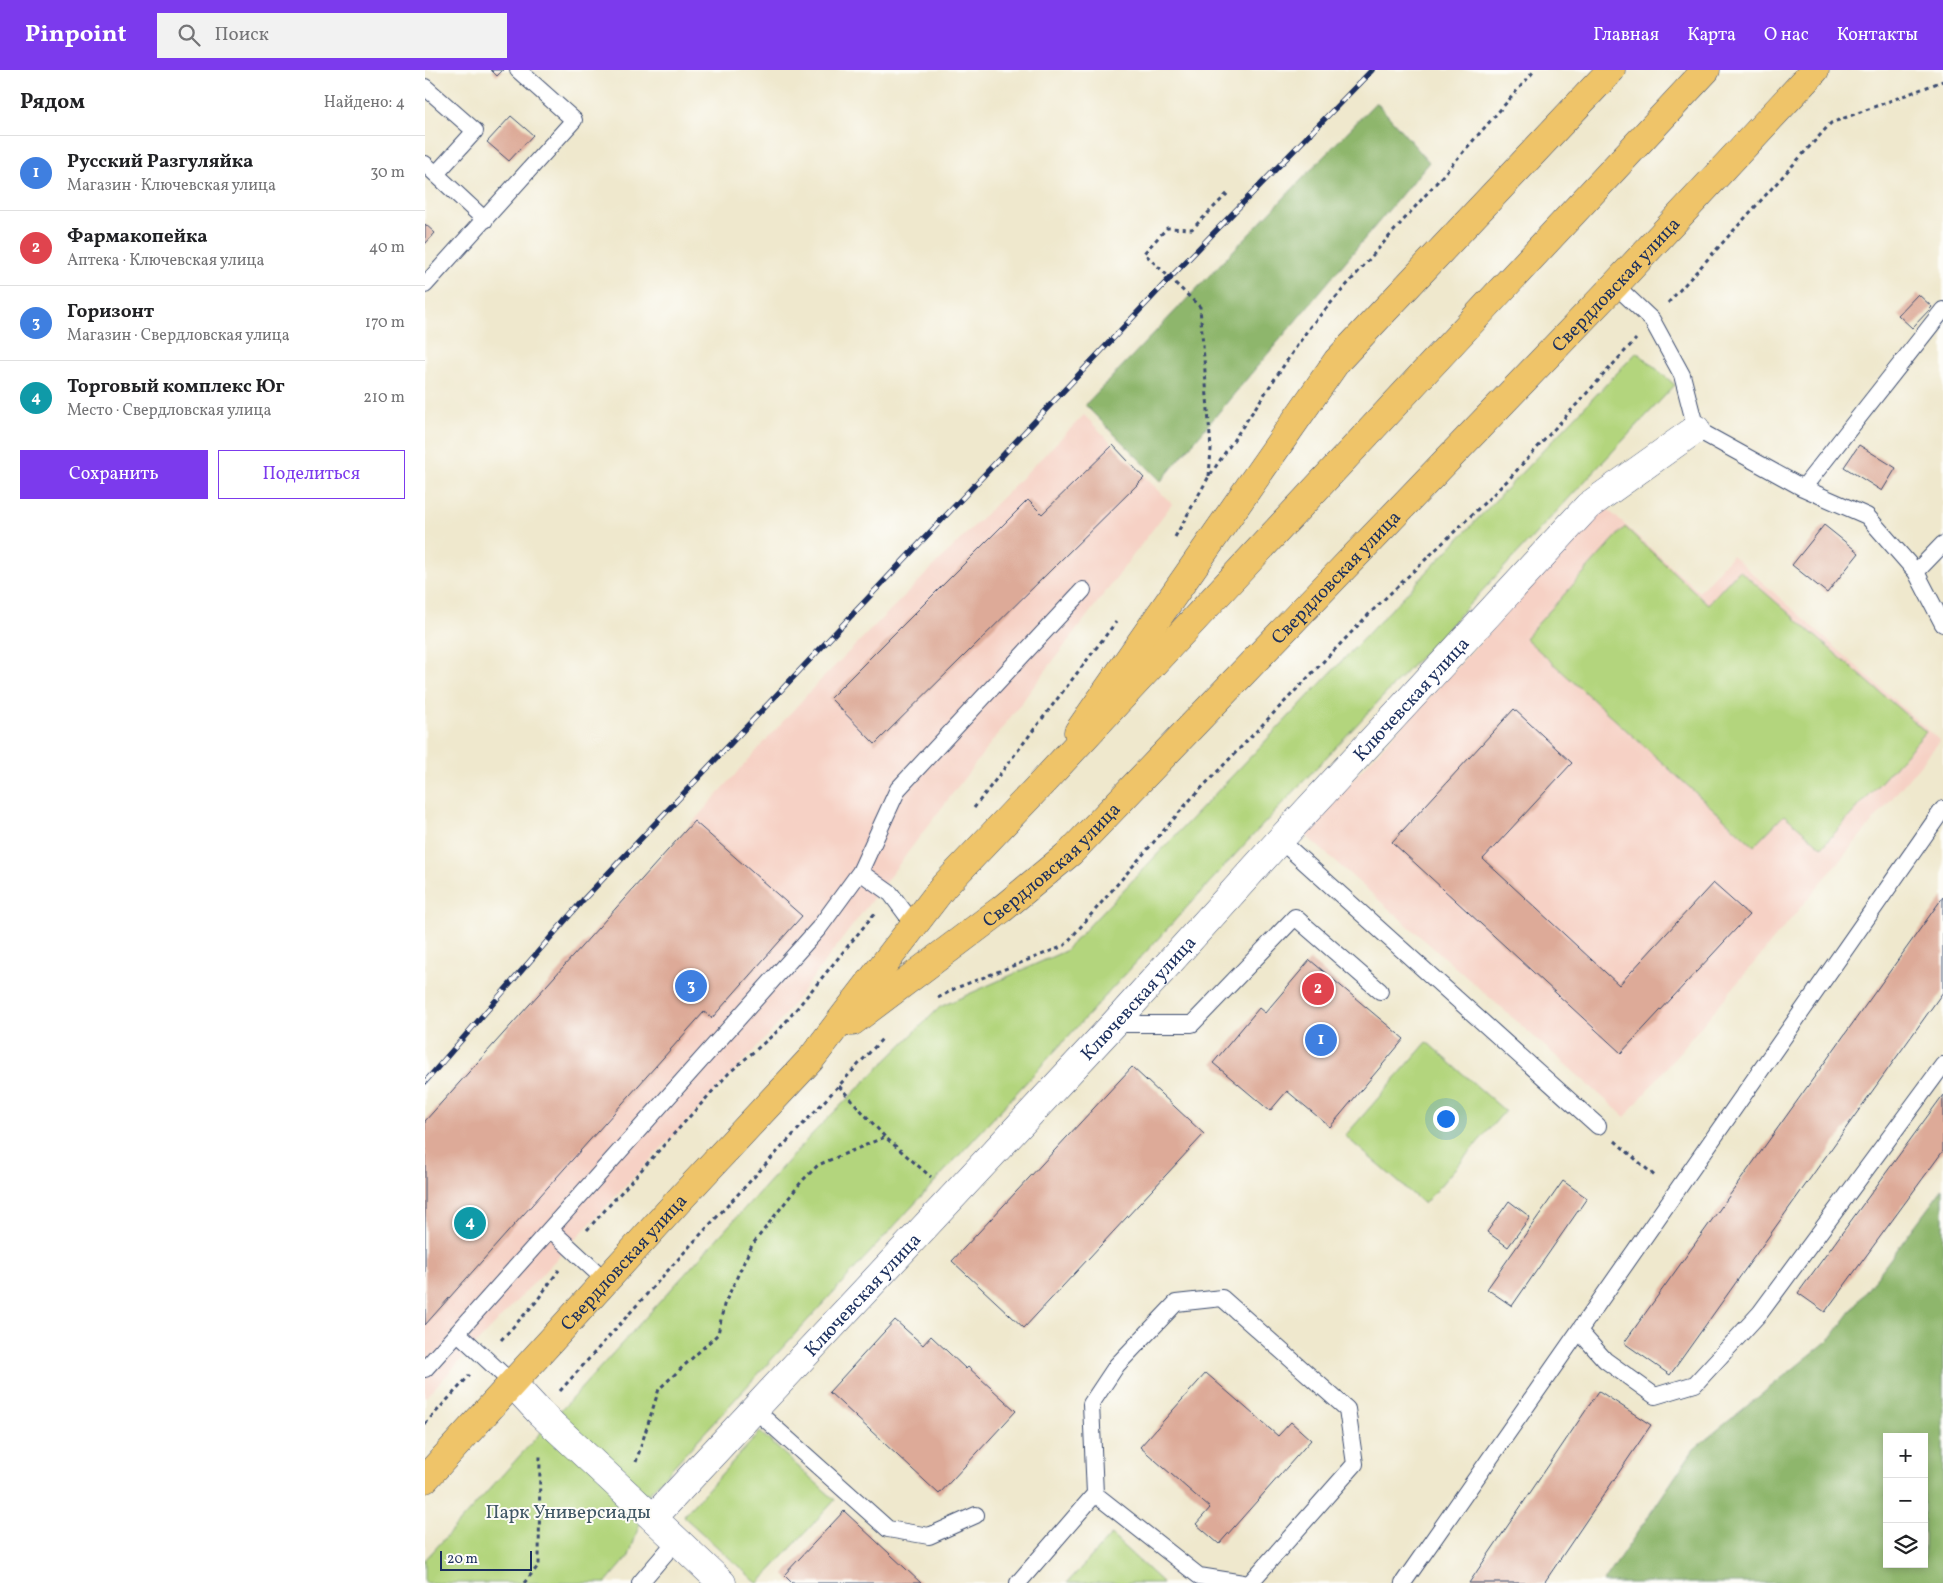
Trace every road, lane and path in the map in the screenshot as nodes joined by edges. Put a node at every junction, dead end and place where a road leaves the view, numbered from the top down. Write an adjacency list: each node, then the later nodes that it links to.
1 (517, 70): 10 (lane)
2 (1535, 70): 16 (path)
3 (1611, 70): 24 (main road)
4 (1706, 70): 24 (main road, Свердловская улица)
5 (1815, 70): 12 (main road, Свердловская улица)
6 (1943, 81): 14 (path)
7 (425, 87): 8 (lane)
8 (431, 169): 10 (lane)
9 (1228, 193): 16 (path)
10 (485, 220): 11 (lane)
11 (425, 285)
12 (1615, 285): 14 (lane); 35 (main road, Свердловская улица)
13 (1943, 310): 17 (lane)
14 (1652, 320): 15 (lane); 32 (path)
15 (1696, 429): 17 (lane); 27 (street, Ключевская улица)
16 (1208, 478): 18 (path)
17 (1803, 488): 20 (lane)
18 (1174, 538)
19 (1943, 544): 20 (lane)
20 (1916, 572): 23 (lane)
21 (1083, 590): 28 (lane)
22 (1118, 618): 26 (path)
23 (1943, 624)
24 (1042, 783): 30 (main road, Свердловская улица)
25 (1943, 809): 40 (lane)
26 (970, 814)
27 (1280, 840): 33 (street, Ключевская улица); 38 (lane)
28 (860, 872): 29 (lane); 42 (lane)
29 (891, 894): 30 (lane); 43 (path)
30 (914, 925): 35 (main road, Свердловская улица)
31 (1380, 991): 33 (lane)
32 (933, 1000)
33 (1114, 1024): 41 (street, Ключевская улица)
34 (884, 1037): 37 (path)
35 (821, 1046): 44 (main road, Свердловская улица)
36 (1943, 1065): 45 (lane)
37 (839, 1086): 39 (path); 51 (path)
38 (1598, 1126): 40 (path)
39 (885, 1137): 41 (path); 54 (path)
40 (1675, 1193): 45 (lane)
41 (953, 1196): 50 (street, Ключевская улица)
42 (551, 1229): 43 (lane); 46 (lane)
43 (573, 1249): 44 (lane); 47 (path)
44 (606, 1281): 49 (main road, Свердловская улица)
45 (1579, 1332): 65 (lane)
46 (457, 1333): 47 (lane); 48 (lane)
47 (485, 1358): 49 (lane); 52 (path)
48 (425, 1369)
49 (513, 1384): 51 (street); 53 (main road, Свердловская улица)
50 (754, 1410): 56 (lane); 57 (street, Ключевская улица)
51 (540, 1413): 54 (street); 59 (path)
52 (425, 1424)
53 (425, 1479)
54 (626, 1494): 57 (street)
55 (1095, 1494): 62 (lane); 63 (lane); 64 (lane)
56 (975, 1515)
57 (653, 1518): 58 (street)
58 (676, 1541): 60 (lane); 61 (street)
59 (523, 1583)
60 (640, 1583)
61 (722, 1583)
62 (1018, 1583)
63 (1243, 1583)
64 (1250, 1583)
65 (1403, 1583)

